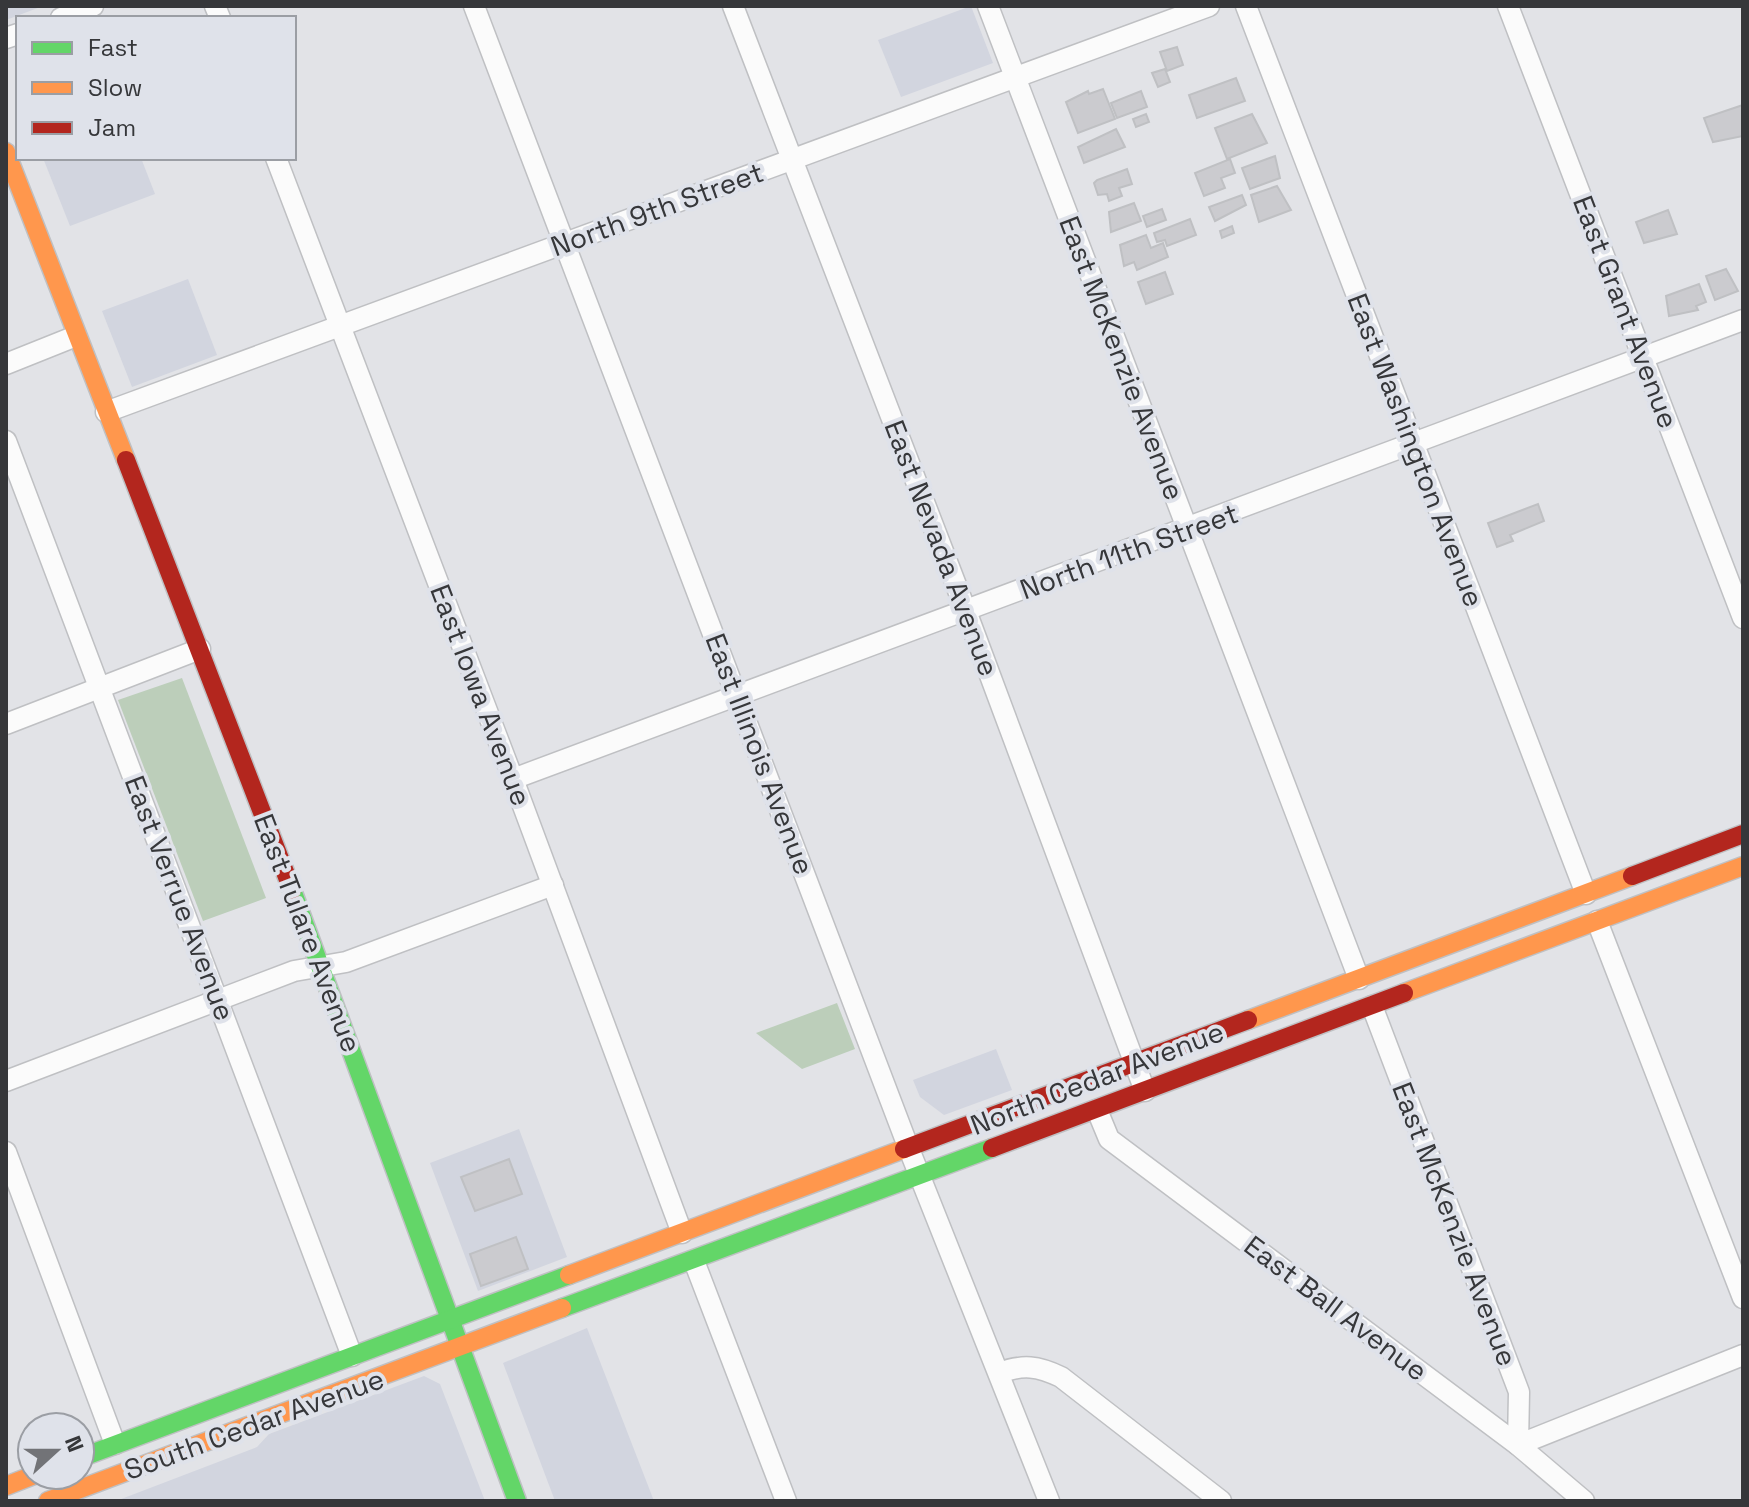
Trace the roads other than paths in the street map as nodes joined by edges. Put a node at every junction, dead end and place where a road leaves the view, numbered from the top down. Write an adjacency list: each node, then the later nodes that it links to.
1 (93, 6): 8 (street)
2 (474, 6): 13 (street, East Illinois Avenue)
3 (733, 6): 11 (street, East Nevada Avenue)
4 (988, 6): 9 (street, East McKenzie Avenue)
5 (1209, 6): 9 (street, North 9th Street)
6 (1246, 6): 21 (street, East Washington Avenue)
7 (1508, 6): 17 (street, East Grant Avenue)
8 (66, 16)
9 (1015, 77): 11 (street, North 9th Street); 22 (street, East McKenzie Avenue)
10 (6, 152): 16 (main road, East Tulare Avenue)
11 (793, 158): 13 (street, North 9th Street); 23 (street, East Nevada Avenue)
12 (277, 160): 15 (street, East Iowa Avenue)
13 (566, 242): 15 (street, North 9th Street); 27 (street, East Illinois Avenue)
14 (1743, 320): 17 (street, North 11th Street)
15 (342, 325): 19 (street, North 9th Street); 29 (street, East Iowa Avenue)
16 (76, 336): 18 (street); 19 (main road, East Tulare Avenue)
17 (1643, 357): 21 (street, North 11th Street); 24 (street, East Grant Avenue)
18 (6, 364)
19 (106, 412): 25 (main road, East Tulare Avenue)
20 (6, 441): 26 (street, East Verrue Avenue)
21 (1412, 442): 22 (street, North 11th Street); 33 (street, East Washington Avenue)
22 (1188, 530): 23 (street, North 11th Street); 37 (street, East McKenzie Avenue)
23 (966, 611): 27 (street, North 11th Street); 41 (street, East Nevada Avenue)
24 (1743, 618)
25 (200, 649): 26 (street); 36 (main road, East Tulare Avenue)
26 (99, 686): 28 (street); 38 (street, East Verrue Avenue)
27 (738, 695): 29 (street, North 11th Street); 45 (street, East Illinois Avenue)
28 (6, 724)
29 (513, 779): 32 (street, East Iowa Avenue)
30 (1743, 834): 33 (main road, North Cedar Avenue)
31 (1743, 866): 34 (main road, North Cedar Avenue)
32 (553, 885): 36 (street); 49 (street, East Iowa Avenue)
33 (1586, 894): 35 (main road, North Cedar Avenue)
34 (1597, 921): 39 (main road, North Cedar Avenue); 51 (street)
35 (1471, 936): 37 (main road, North Cedar Avenue); 39 (main road)
36 (322, 966): 38 (street); 52 (main road, East Tulare Avenue)
37 (1359, 979): 40 (main road); 41 (main road, North Cedar Avenue)
38 (219, 1000): 42 (street); 55 (street, East Verrue Avenue)
39 (1372, 1006): 40 (main road, North Cedar Avenue); 58 (street, East McKenzie Avenue)
40 (1258, 1048): 43 (main road, North Cedar Avenue)
41 (1135, 1063): 43 (street, East Nevada Avenue); 45 (main road, North Cedar Avenue)
42 (6, 1081)
43 (1145, 1091): 44 (main road, North Cedar Avenue)
44 (1097, 1110): 48 (main road, North Cedar Avenue); 58 (street, East Ball Avenue)
45 (909, 1149): 47 (main road, North Cedar Avenue); 48 (street, East Illinois Avenue)
46 (6, 1152): 57 (street)
47 (845, 1173): 49 (main road, North Cedar Avenue); 50 (main road)
48 (920, 1176): 50 (main road, North Cedar Avenue); 56 (street, East Illinois Avenue)
49 (682, 1233): 52 (main road, North Cedar Avenue)
50 (694, 1261): 53 (main road, North Cedar Avenue); 63 (street)
51 (1743, 1298)
52 (449, 1320): 53 (main road, East Tulare Avenue); 55 (main road, South Cedar Avenue)
53 (459, 1348): 61 (main road, South Cedar Avenue); 62 (main road, East Tulare Avenue)
54 (1743, 1355): 58 (street)
55 (352, 1356): 57 (main road, South Cedar Avenue)
56 (999, 1373): 64 (street, East Illinois Avenue); 65 (street)
57 (115, 1444): 59 (main road, South Cedar Avenue); 60 (main road)
58 (1518, 1445): 66 (street, East Ball Avenue)
59 (96, 1452)
60 (96, 1467)
61 (48, 1501)
62 (517, 1501)
63 (786, 1501)
64 (1049, 1501)
65 (1221, 1501)
66 (1584, 1501)

